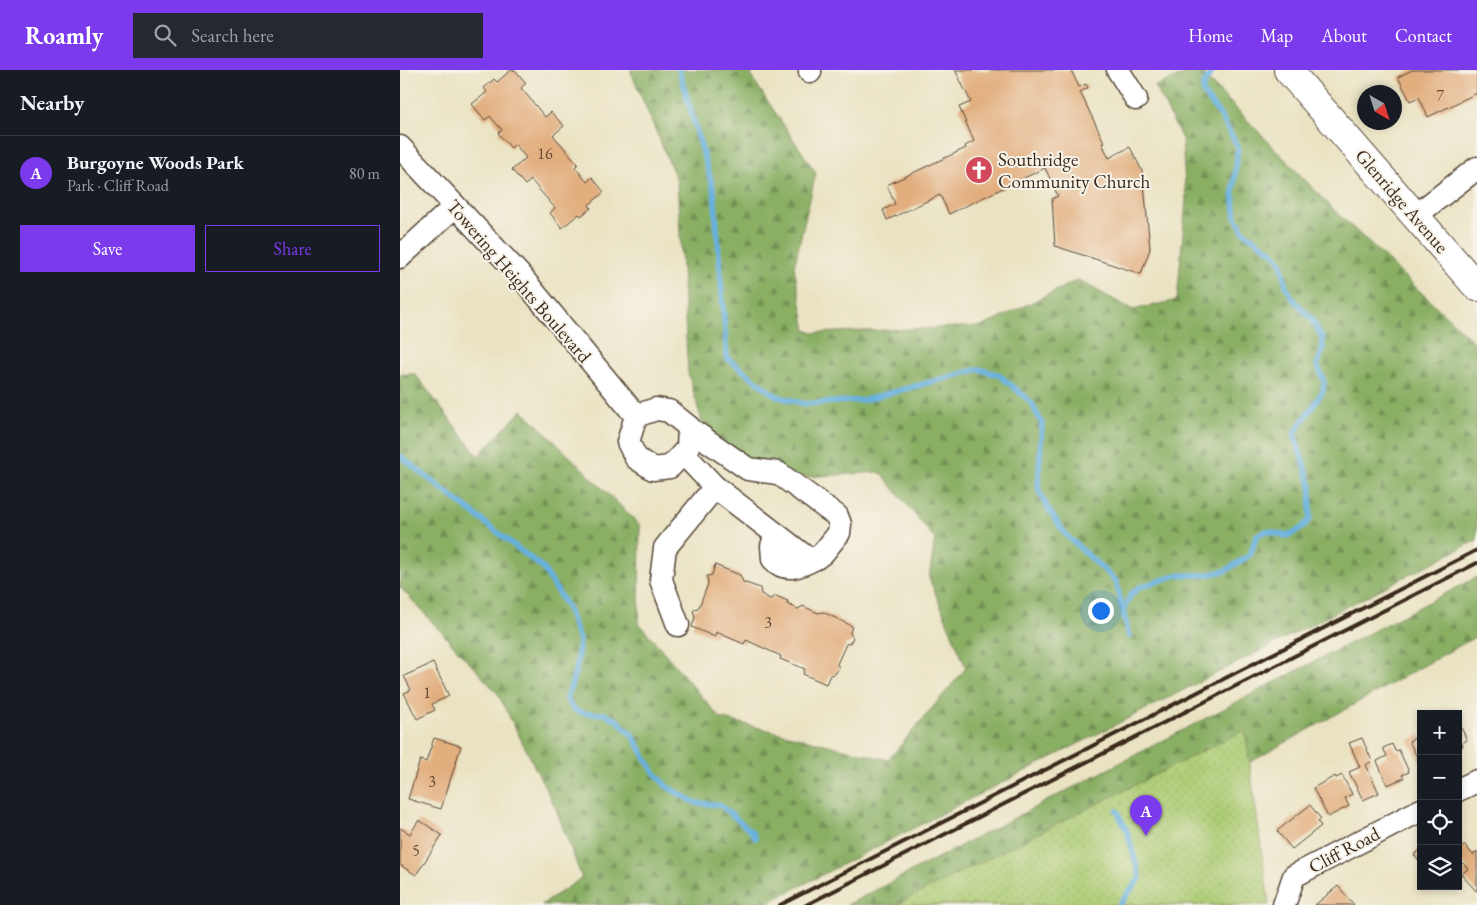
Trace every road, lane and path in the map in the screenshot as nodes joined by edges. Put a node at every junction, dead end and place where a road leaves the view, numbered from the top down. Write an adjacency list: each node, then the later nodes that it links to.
1 (1118, 70): 3 (street)
2 (1288, 70): 7 (main road, Glenridge Avenue)
3 (1136, 99)
4 (400, 148): 6 (street, Towering Heights Boulevard)
5 (1477, 168): 7 (street)
6 (455, 206): 8 (street); 10 (street, Towering Heights Boulevard)
7 (1414, 216): 9 (main road, Glenridge Avenue)
8 (400, 256)
9 (1477, 287)
10 (636, 416): 11 (street); 12 (street)
11 (689, 428): 12 (street); 13 (street)
12 (683, 453): 13 (street)
13 (715, 487): 14 (street)
14 (678, 625)
15 (1417, 812): 16 (street, Cliff Road)
16 (1284, 905)

